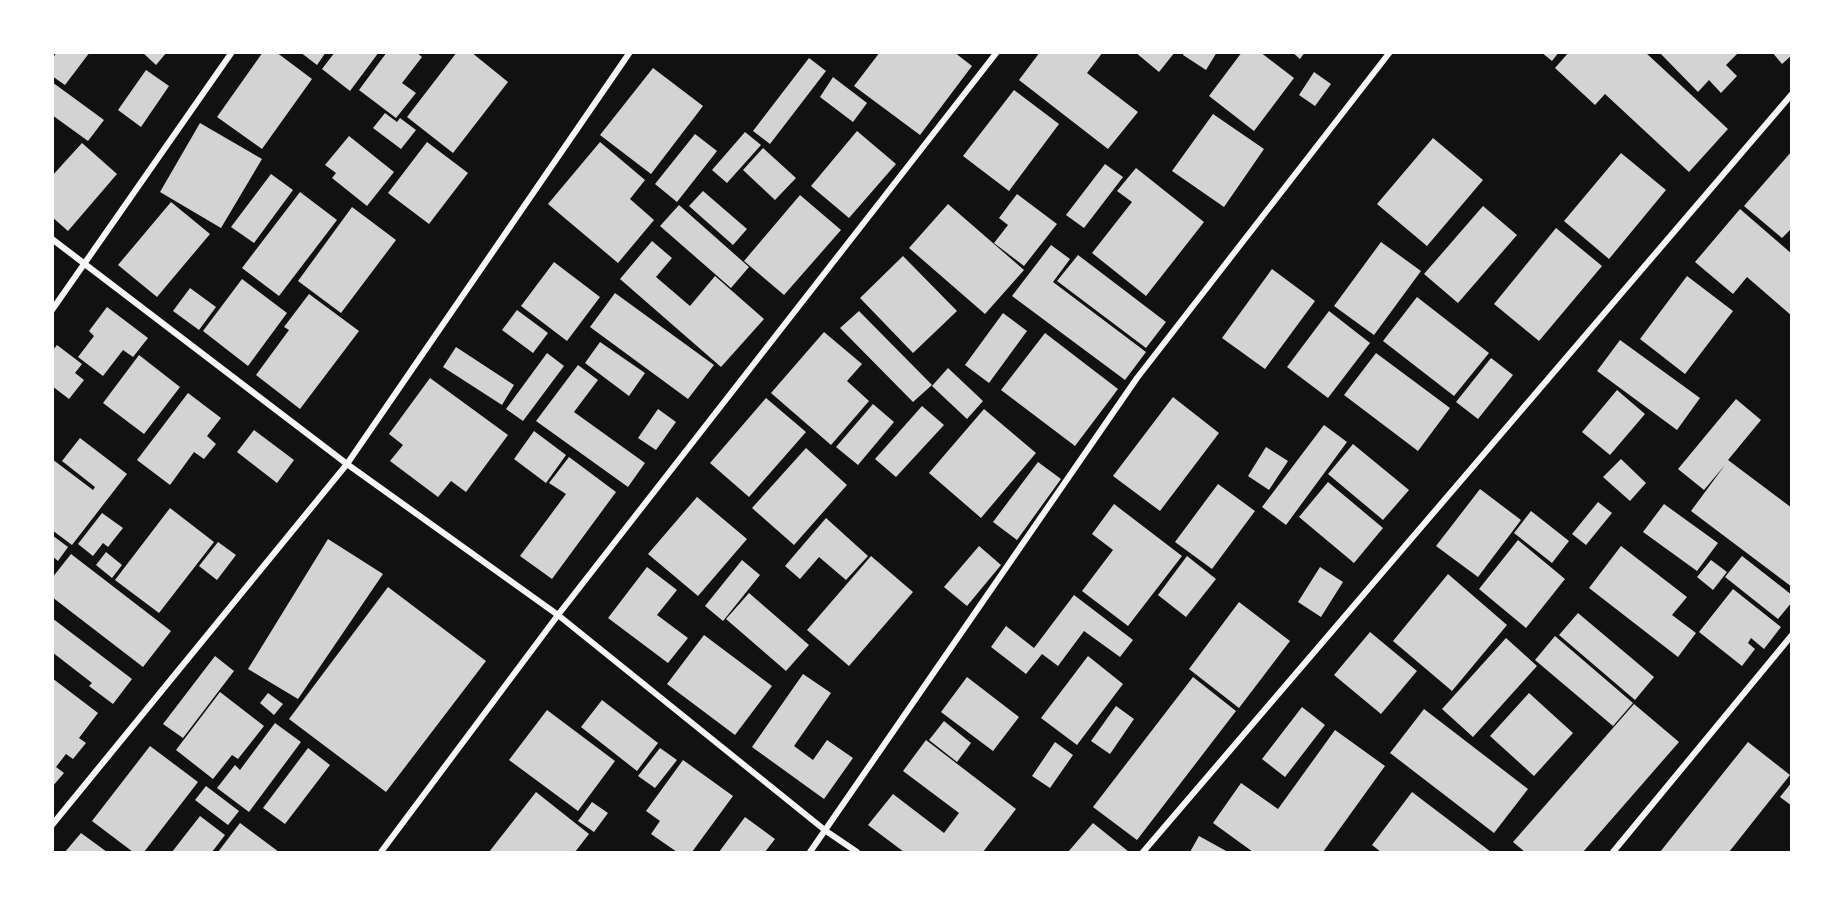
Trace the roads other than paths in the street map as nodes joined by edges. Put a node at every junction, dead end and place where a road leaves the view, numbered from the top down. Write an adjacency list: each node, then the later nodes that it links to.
1 (232, 52): 7 (street)
2 (630, 52): 9 (street)
3 (997, 52): 10 (street)
4 (1390, 52): 13 (street)
5 (1791, 94): 17 (street)
6 (52, 239): 7 (street)
7 (84, 266): 8 (street); 9 (street)
8 (52, 310)
9 (347, 464): 10 (street); 12 (street)
10 (558, 615): 13 (street); 14 (street)
11 (1791, 635): 18 (street)
12 (52, 825)
13 (826, 831): 15 (street); 16 (street)
14 (381, 852)
15 (810, 852)
16 (857, 852)
17 (1143, 852)
18 (1613, 852)

